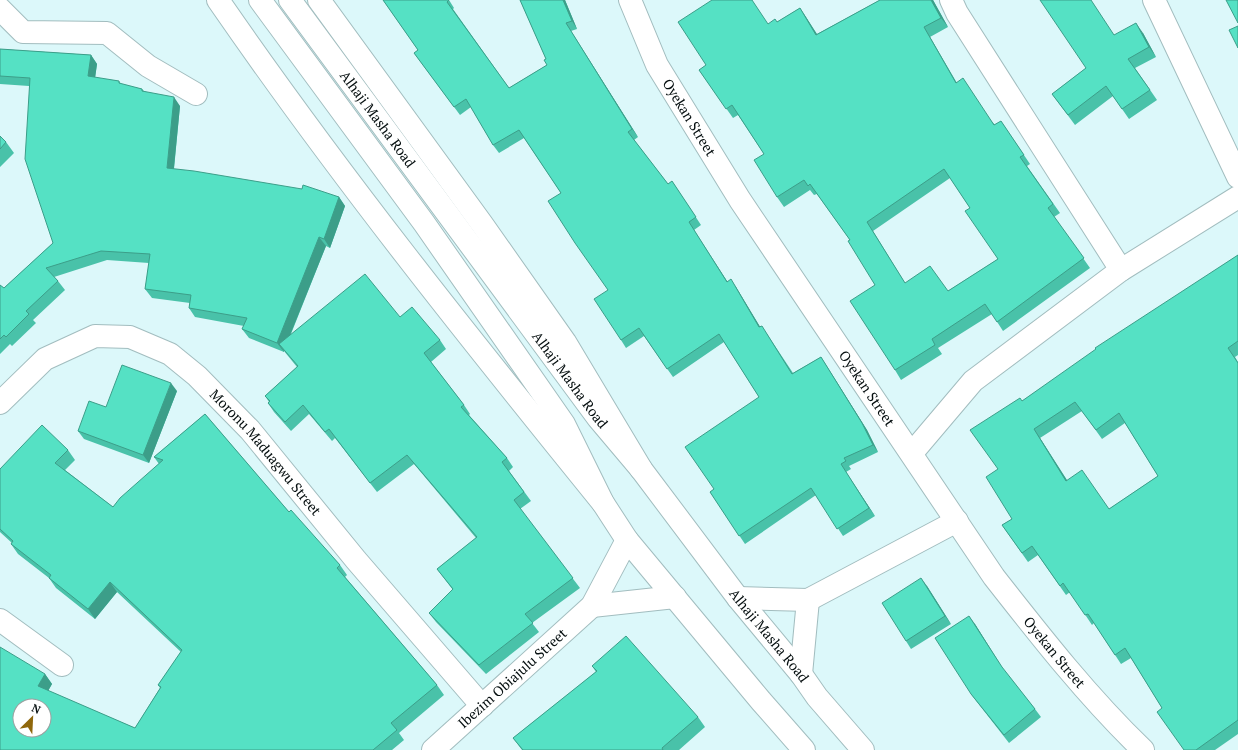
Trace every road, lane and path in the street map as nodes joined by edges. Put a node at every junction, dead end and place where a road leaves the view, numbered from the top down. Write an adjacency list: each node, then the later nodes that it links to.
1 (218, 0): 16 (street)
2 (260, 0): 16 (street, Alhaji Masha Road)
3 (290, 0): 15 (street, Alhaji Masha Road)
4 (319, 0): 15 (street)
5 (630, 0): 14 (street, Oyekan Street)
6 (951, 0): 12 (street)
7 (1154, 0): 10 (street)
8 (0, 9): 9 (street)
9 (196, 94)
10 (1238, 177)
11 (1238, 197): 12 (street)
12 (1121, 270): 14 (street)
13 (0, 403): 26 (street, Moronu Maduagwu Street)
14 (912, 453): 17 (street, Oyekan Street)
15 (642, 469): 20 (street, Alhaji Masha Road)
16 (603, 503): 18 (street, Alhaji Masha Road)
17 (957, 521): 21 (street); 30 (street, Oyekan Street)
18 (627, 540): 19 (street, Alhaji Masha Road); 22 (street, Ibezim Obiajulu Street)
19 (675, 597): 22 (street); 28 (street, Alhaji Masha Road)
20 (738, 598): 21 (street); 25 (street, Alhaji Masha Road)
21 (808, 600): 25 (street)
22 (592, 606): 26 (street, Ibezim Obiajulu Street)
23 (0, 620): 24 (street)
24 (62, 665)
25 (801, 674): 29 (street, Alhaji Masha Road)
26 (482, 706): 27 (street, Ibezim Obiajulu Street)
27 (442, 747)
28 (804, 750)
29 (863, 750)
30 (1143, 750)

